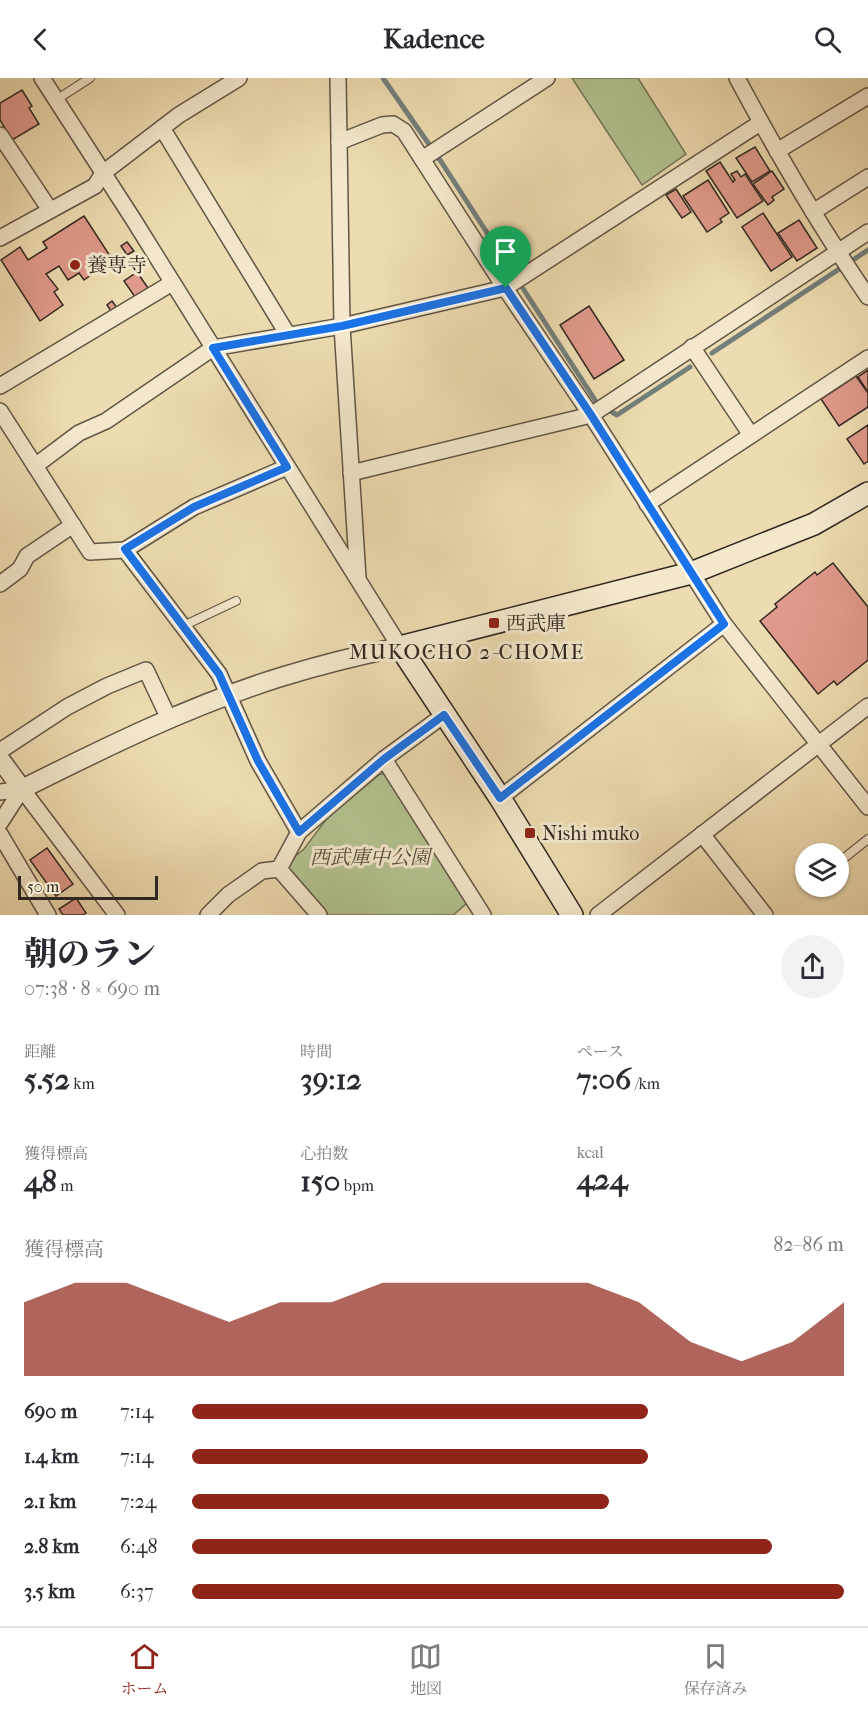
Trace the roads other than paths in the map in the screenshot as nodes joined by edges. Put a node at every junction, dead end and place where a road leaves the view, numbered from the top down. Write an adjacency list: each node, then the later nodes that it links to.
1 (42, 78): 8 (street)
2 (90, 78): 8 (lane)
3 (239, 78): 10 (street)
4 (338, 78): 12 (street)
5 (547, 78): 14 (street)
6 (737, 78): 9 (street)
7 (868, 96): 13 (street)
8 (56, 100): 15 (street)
9 (760, 123): 13 (street); 23 (street)
10 (162, 128): 15 (street); 26 (street)
11 (0, 135): 17 (street)
12 (339, 142): 14 (street); 25 (street)
13 (777, 151): 18 (street)
14 (429, 154): 23 (street)
15 (103, 173): 17 (street); 22 (street)
16 (868, 177): 18 (street)
17 (50, 210): 20 (street)
18 (813, 212): 21 (street)
19 (868, 232): 21 (street)
20 (0, 238)
21 (837, 252): 24 (street); 27 (street)
22 (172, 283): 28 (street); 30 (street)
23 (513, 283): 25 (street); 32 (street)
24 (868, 297)
25 (342, 326): 26 (street); 36 (street)
26 (288, 335): 28 (street)
27 (692, 347): 32 (street); 33 (street)
28 (213, 348): 34 (street); 35 (street)
29 (868, 358): 33 (street)
30 (0, 386)
31 (0, 411): 34 (street)
32 (591, 415): 36 (street); 38 (street)
33 (751, 435): 38 (street)
34 (35, 466): 39 (street)
35 (287, 467): 40 (street); 42 (street)
36 (351, 473): 42 (street)
37 (868, 493): 41 (main road)
38 (647, 504): 41 (street)
39 (73, 525): 40 (street); 43 (street)
40 (125, 549): 46 (street)
41 (691, 573): 45 (street); 47 (main road)
42 (358, 581): 47 (street)
43 (0, 584)
44 (236, 601): 46 (lane)
45 (724, 624): 52 (street); 58 (street)
46 (183, 626): 48 (street)
47 (400, 647): 48 (street); 50 (main road)
48 (230, 696): 51 (street); 61 (street)
49 (868, 706): 52 (street)
50 (444, 715): 55 (street); 58 (main road)
51 (169, 719): 53 (street); 56 (street)
52 (819, 743): 59 (street); 63 (street)
53 (0, 751)
54 (0, 759): 56 (street)
55 (384, 759): 61 (street); 67 (street)
56 (22, 789): 57 (street); 60 (street); 69 (street)
57 (0, 792)
58 (500, 798): 73 (main road)
59 (868, 807)
60 (0, 823)
61 (299, 832): 66 (street)
62 (0, 834): 68 (street)
63 (702, 834): 74 (street); 75 (street)
64 (868, 840): 65 (lane)
65 (849, 855)
66 (279, 869): 70 (street); 71 (street)
67 (479, 910): 72 (street)
68 (48, 915)
69 (117, 915)
70 (208, 915)
71 (319, 915)
72 (464, 915)
73 (572, 915)
74 (598, 915)
75 (765, 915)

